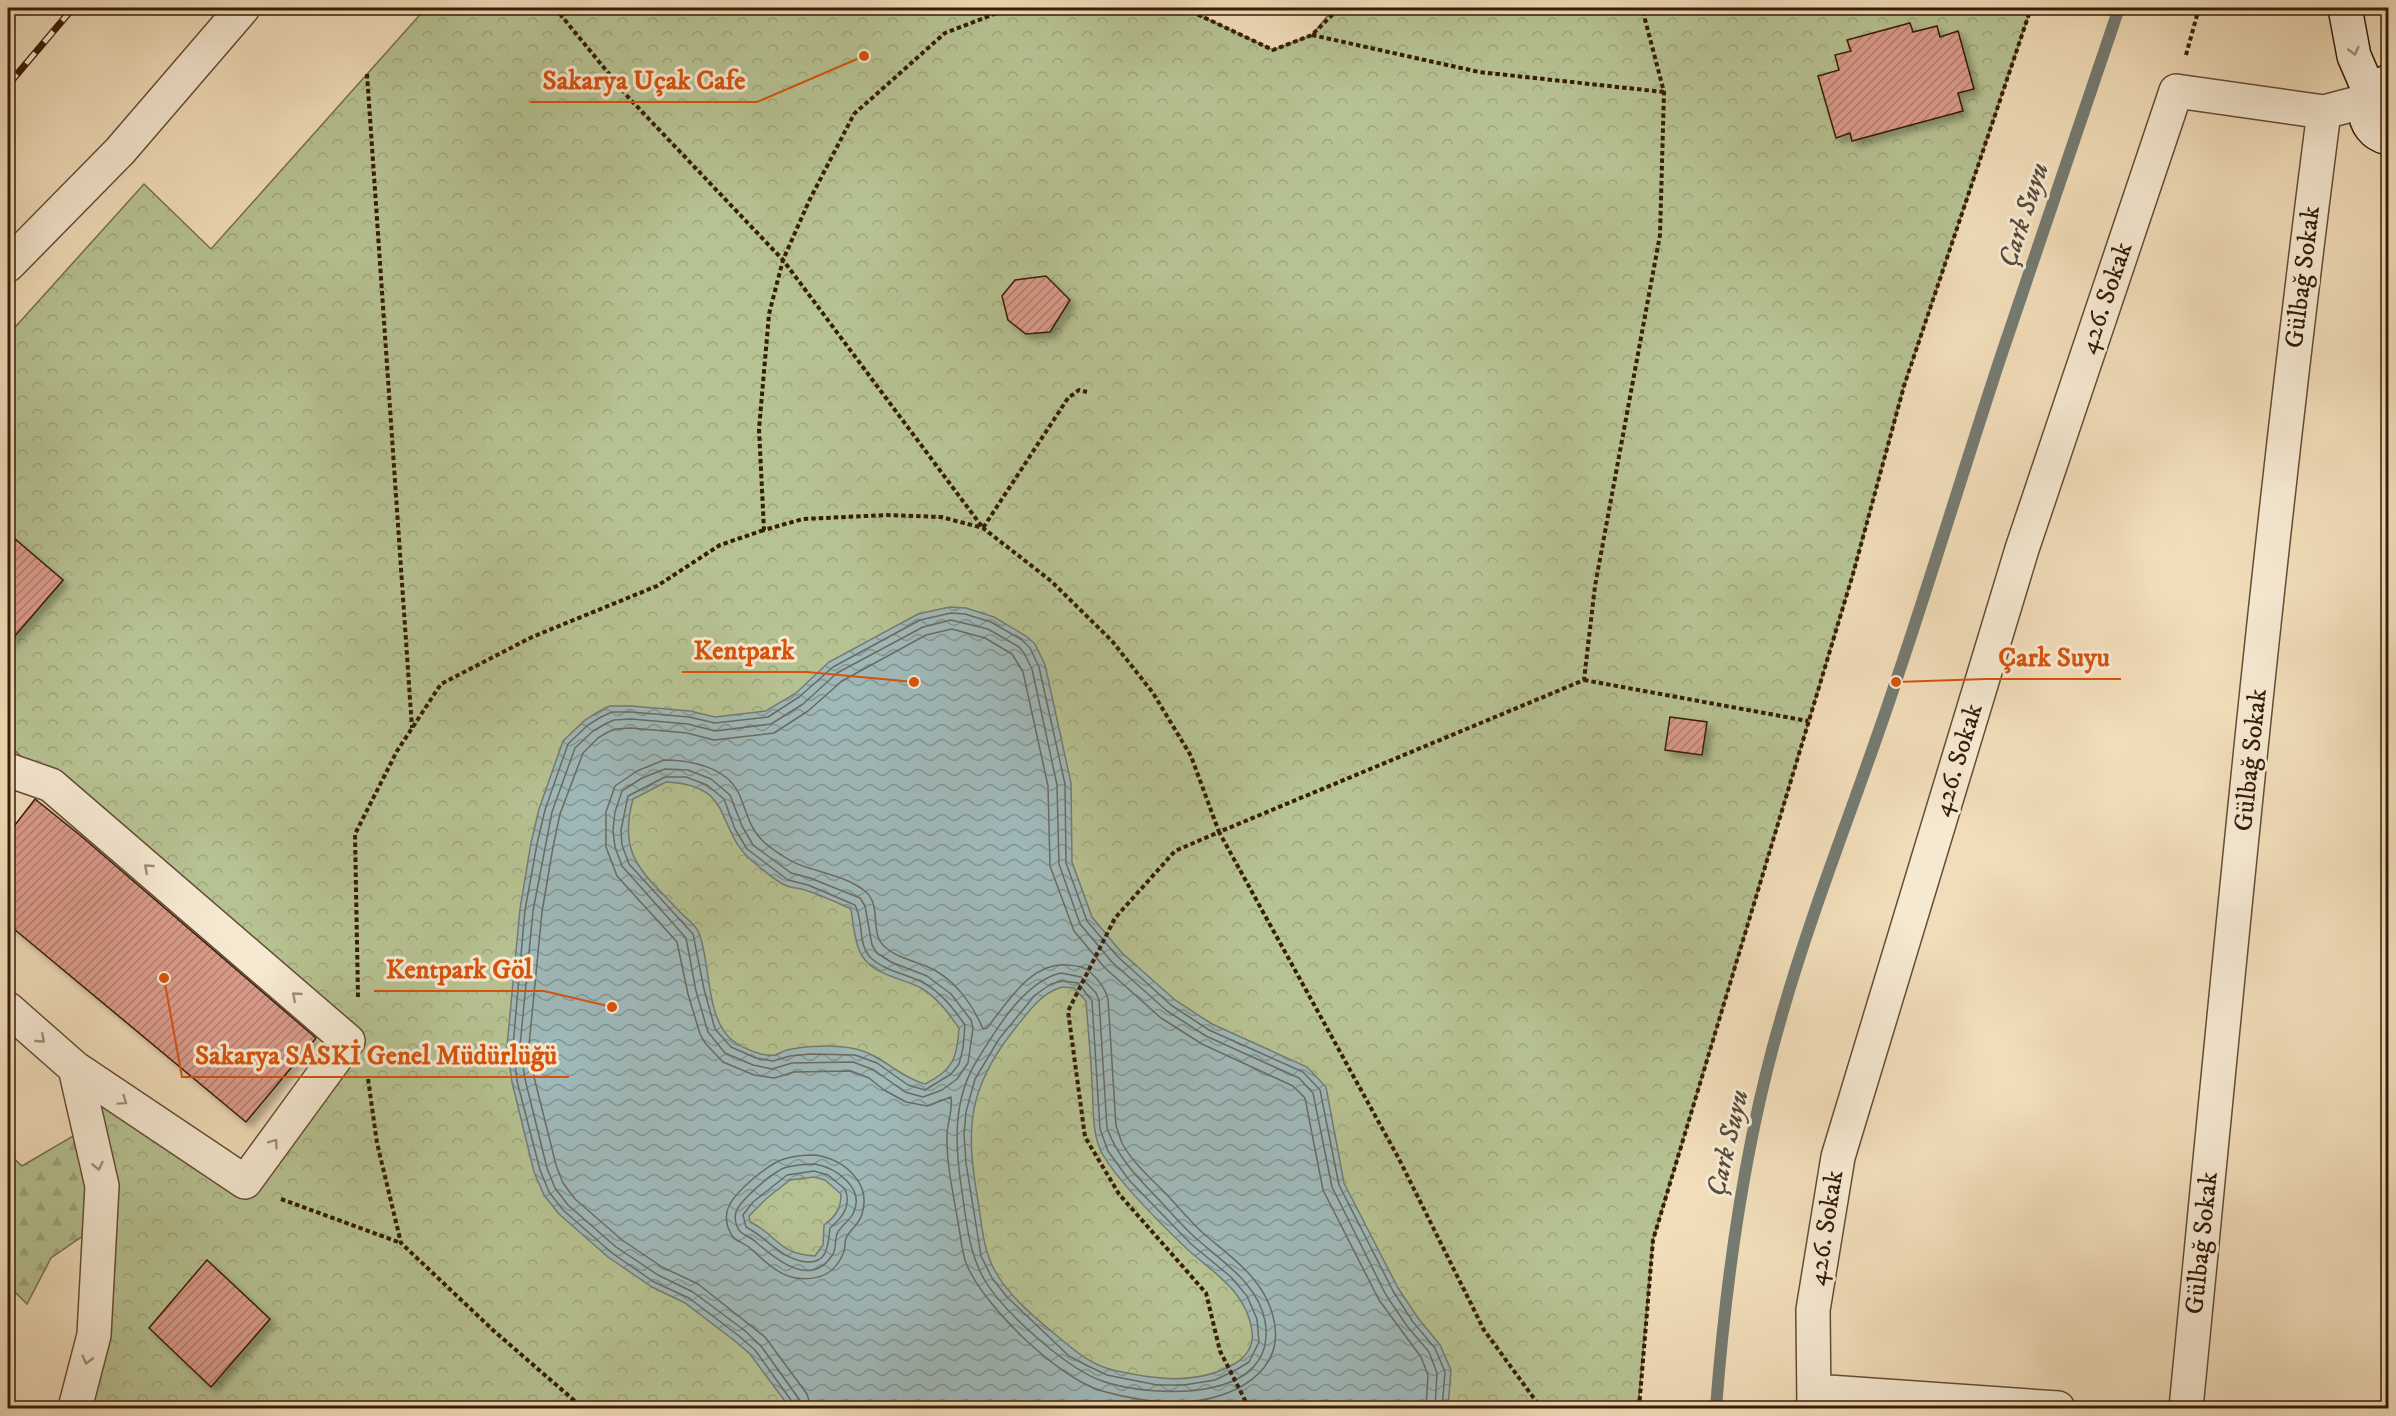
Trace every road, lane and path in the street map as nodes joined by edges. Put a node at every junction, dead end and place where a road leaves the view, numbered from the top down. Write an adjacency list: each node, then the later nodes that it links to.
1 (243, 8): 18 (street)
2 (555, 8): 17 (path)
3 (1010, 8): 17 (path)
4 (1184, 8): 10 (path)
5 (1339, 8): 10 (path)
6 (1642, 8): 13 (path)
7 (2031, 8): 23 (path)
8 (2199, 8): 12 (path)
9 (2345, 8): 14 (street, one-way to 14)
10 (1312, 35): 13 (path)
11 (367, 74): 24 (path)
12 (2176, 91): 15 (street); 33 (street, 426. Sokak)
13 (1664, 92): 22 (path)
14 (2375, 92): 15 (street); 16 (street)
15 (2324, 112): 40 (street, Gülbağ Sokak)
16 (2384, 142)
17 (783, 260): 20 (path); 21 (path)
18 (8, 265)
19 (1088, 392): 20 (path)
20 (983, 528): 21 (path); 26 (path)
21 (764, 530): 24 (path)
22 (1584, 680): 23 (path); 26 (path)
23 (1809, 722): 38 (path)
24 (412, 728): 27 (path)
25 (8, 770): 31 (street, one-way to 25)
26 (1219, 832): 36 (path); 37 (path)
27 (358, 1006)
28 (8, 1009): 29 (street, one-way to 29)
29 (75, 1068): 31 (street, one-way to 31); 34 (street, one-way to 34)
30 (367, 1075): 32 (path)
31 (245, 1182): 32 (path)
32 (401, 1243): 35 (path)
33 (1814, 1400): 39 (street)
34 (75, 1408)
35 (583, 1408)
36 (1249, 1408)
37 (1541, 1408)
38 (1639, 1408)
39 (2058, 1408)
40 (2186, 1408)

